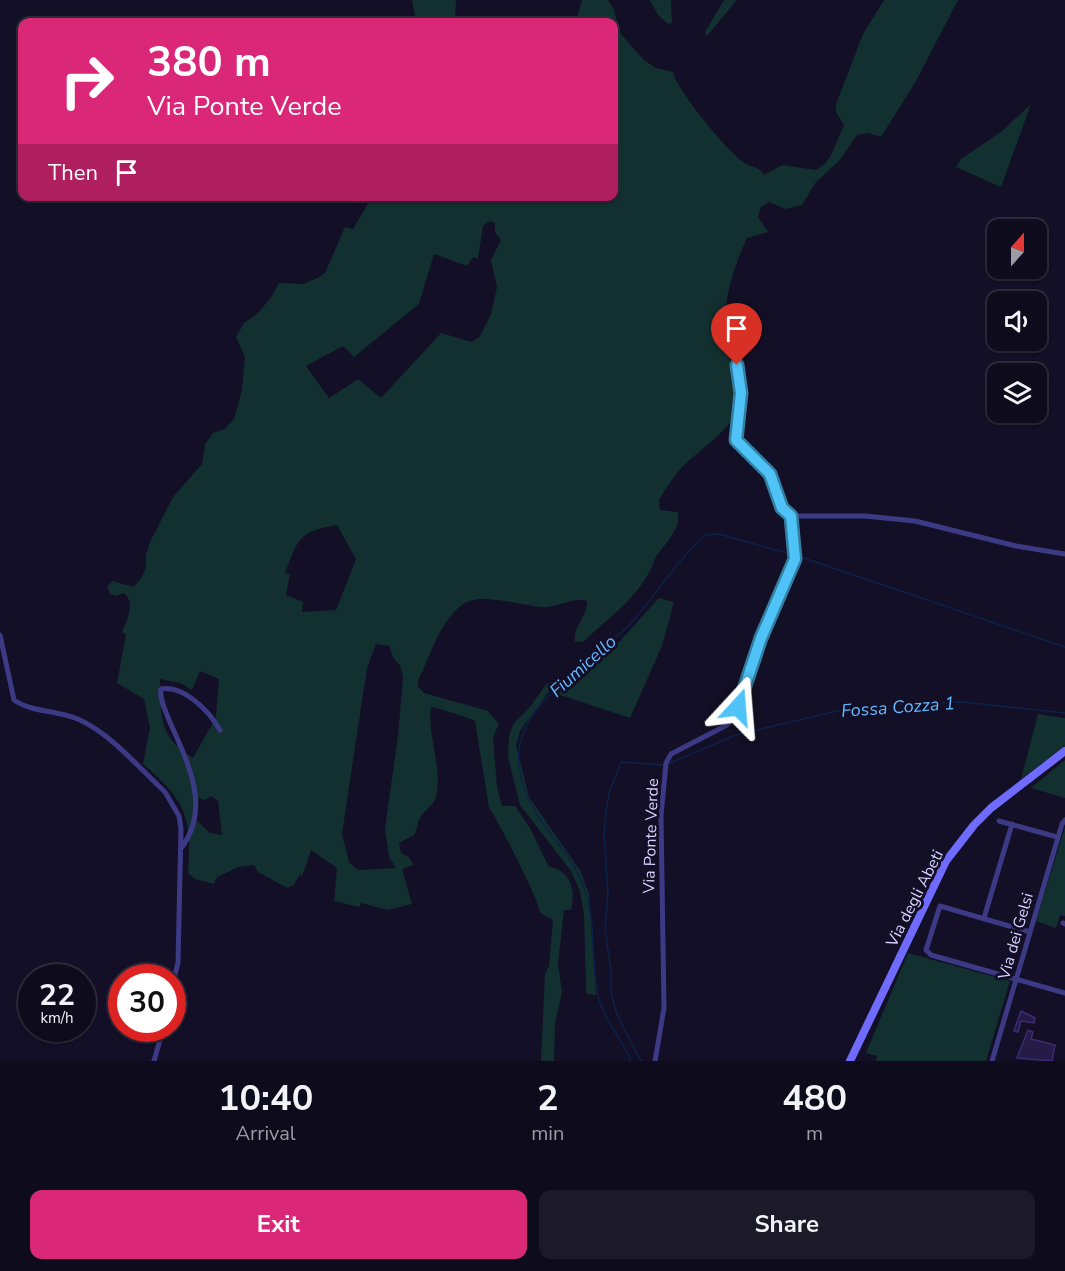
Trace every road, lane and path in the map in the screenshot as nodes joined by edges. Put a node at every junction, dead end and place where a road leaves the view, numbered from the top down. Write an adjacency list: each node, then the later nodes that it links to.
1 (737, 365): 2 (street, Via Ponte Verde)
2 (791, 516): 3 (street); 19 (street, Via Ponte Verde)
3 (1065, 555)
4 (0, 635): 11 (street)
5 (220, 730): 11 (street)
6 (1065, 751): 20 (street, Via degli Abeti)
7 (1065, 820): 10 (street, Via dei Gelsi)
8 (999, 821): 9 (street)
9 (1012, 824): 10 (street); 12 (street)
10 (1058, 837): 13 (street, Via dei Gelsi)
11 (181, 849): 14 (street)
12 (984, 918): 13 (street); 15 (street)
13 (1030, 932): 15 (street, Via dei Gelsi)
14 (178, 964)
15 (1016, 979): 16 (street); 21 (street, Via dei Gelsi)
16 (1064, 991)
17 (159, 1042): 18 (street)
18 (154, 1061)
19 (655, 1061)
20 (850, 1061)
21 (992, 1061)

